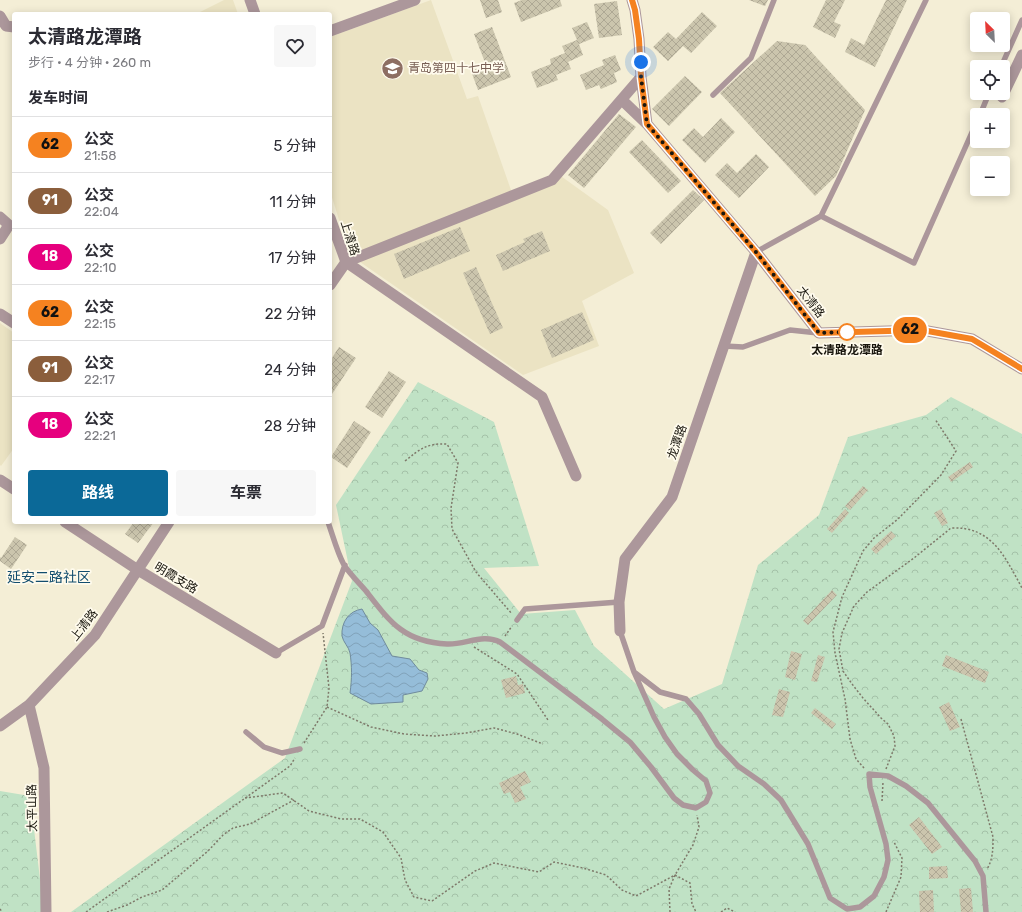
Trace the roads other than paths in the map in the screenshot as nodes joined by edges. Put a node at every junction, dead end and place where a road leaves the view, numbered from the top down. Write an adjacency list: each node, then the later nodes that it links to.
1 (250, 0): 6 (street)
2 (415, 0): 10 (street)
3 (632, 0): 13 (street)
4 (774, 0): 15 (lane)
5 (926, 0): 19 (lane)
6 (255, 12)
7 (0, 16): 9 (street)
8 (1022, 20): 12 (lane)
9 (12, 26)
10 (332, 29)
11 (1022, 55): 14 (street)
12 (1004, 60)
13 (641, 77): 16 (street); 17 (street)
14 (1010, 80)
15 (713, 95)
16 (622, 100): 17 (street, 太清路); 24 (street)
17 (647, 124): 23 (street, 太清路)
18 (970, 137): 19 (lane)
19 (821, 216): 23 (lane)
20 (0, 217): 22 (street)
21 (332, 224): 24 (street, 上清路)
22 (0, 239)
23 (756, 252): 28 (street, 太清路); 29 (street, 龙潭路)
24 (346, 262): 25 (street, 上清路); 31 (street)
25 (332, 282)
26 (0, 314): 27 (street)
27 (12, 322)
28 (819, 333): 29 (lane); 30 (street, 太清路)
29 (724, 346): 39 (street, 龙潭路)
30 (1019, 364)
31 (576, 476)
32 (0, 480): 33 (street)
33 (12, 488)
34 (68, 524): 38 (street, 明霞支路)
35 (168, 524): 38 (street, 上清路)
36 (329, 524): 37 (lane)
37 (344, 565): 42 (lane); 43 (lane)
38 (138, 570): 42 (street, 明霞支路); 44 (street, 上清路)
39 (619, 602): 40 (lane); 41 (street, 龙潭路)
40 (517, 620)
41 (620, 631): 43 (lane)
42 (276, 653)
43 (634, 672): 49 (lane)
44 (29, 705): 45 (street, 上清路); 48 (street, 太平山路)
45 (0, 726)
46 (246, 732): 47 (lane)
47 (300, 749)
48 (46, 912)
49 (986, 912)

